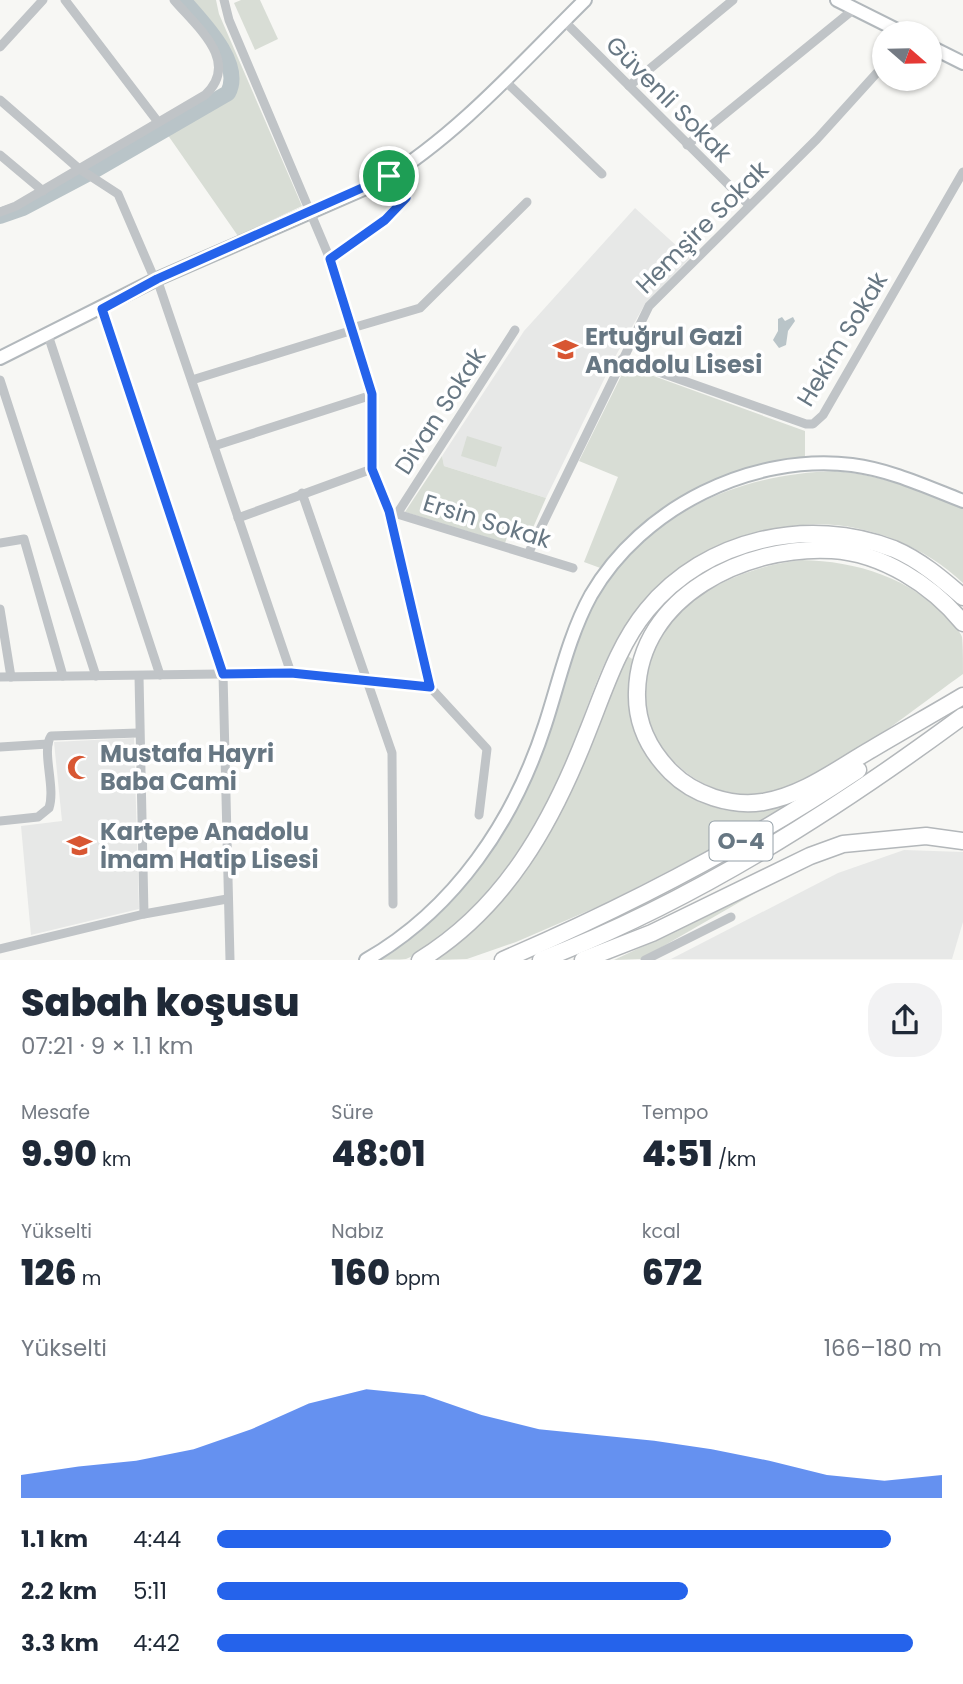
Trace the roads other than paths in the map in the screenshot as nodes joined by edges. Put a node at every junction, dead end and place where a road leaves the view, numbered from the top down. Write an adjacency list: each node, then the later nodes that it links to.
1 (43, 0): 11 (street)
2 (65, 0): 18 (street)
3 (174, 0): 18 (street)
4 (224, 0): 28 (street)
5 (585, 0): 9 (street)
6 (733, 0): 16 (street)
7 (837, 0): 8 (street)
8 (854, 9): 10 (street); 19 (street)
9 (564, 21): 15 (street); 16 (street, Güvenli Sokak)
10 (878, 21)
11 (0, 47)
12 (942, 52): 13 (street)
13 (963, 63)
14 (872, 78): 27 (street, Hemşire Sokak)
15 (505, 80): 23 (street); 24 (street)
16 (629, 86): 19 (street, Güvenli Sokak)
17 (0, 100): 21 (street)
18 (158, 122): 21 (street)
19 (687, 145): 27 (street, Güvenli Sokak)
20 (0, 155): 25 (street)
21 (78, 168): 25 (street); 31 (street)
22 (963, 173): 37 (street, Hekim Sokak)
23 (602, 174)
24 (389, 176): 28 (street); 30 (street)
25 (43, 191): 29 (street)
26 (527, 202): 33 (street)
27 (748, 205): 37 (street, Hemşire Sokak)
28 (310, 211): 30 (street); 31 (street)
29 (0, 212)
30 (330, 259): 33 (street)
31 (156, 279): 32 (street); 39 (street)
32 (102, 309): 35 (street); 54 (street)
33 (352, 329): 39 (street); 40 (street)
34 (515, 330): 45 (street, Divan Sokak)
35 (48, 335): 36 (street); 55 (street)
36 (0, 358)
37 (622, 359): 48 (street, Hemşire Sokak)
38 (0, 380): 57 (street)
39 (192, 380): 41 (street)
40 (372, 394): 41 (street); 42 (street)
41 (214, 446): 46 (street)
42 (372, 469): 43 (street); 45 (street)
43 (302, 493): 46 (street); 61 (street)
44 (963, 501): 77 (street)
45 (393, 512): 48 (street, Ersin Sokak); 62 (street)
46 (238, 517): 53 (street)
47 (0, 543): 56 (street)
48 (528, 554): 49 (street, Ersin Sokak)
49 (573, 568)
50 (963, 597): 78 (highway)
51 (0, 608): 60 (street)
52 (963, 623): 63 (highway)
53 (291, 673): 54 (street); 61 (street)
54 (223, 674): 55 (street); 71 (street)
55 (160, 675): 58 (street)
56 (63, 676): 57 (street); 60 (street)
57 (96, 676): 58 (street)
58 (139, 676): 65 (street)
59 (0, 677): 60 (street)
60 (11, 677)
61 (366, 679): 62 (street); 72 (street)
62 (430, 687): 68 (street)
63 (963, 696): 79 (highway, O-4)
64 (963, 716): 80 (highway, O-4)
65 (138, 733): 66 (street); 73 (street)
66 (48, 744): 67 (street); 69 (street)
67 (0, 747)
68 (479, 815)
69 (0, 821)
70 (963, 841): 81 (highway)
71 (227, 899): 73 (street); 76 (street)
72 (393, 904)
73 (144, 914): 75 (street)
74 (731, 917): 82 (street)
75 (0, 949)
76 (230, 960)
77 (366, 960)
78 (420, 960)
79 (503, 960)
80 (541, 960)
81 (583, 960)
82 (645, 960)

